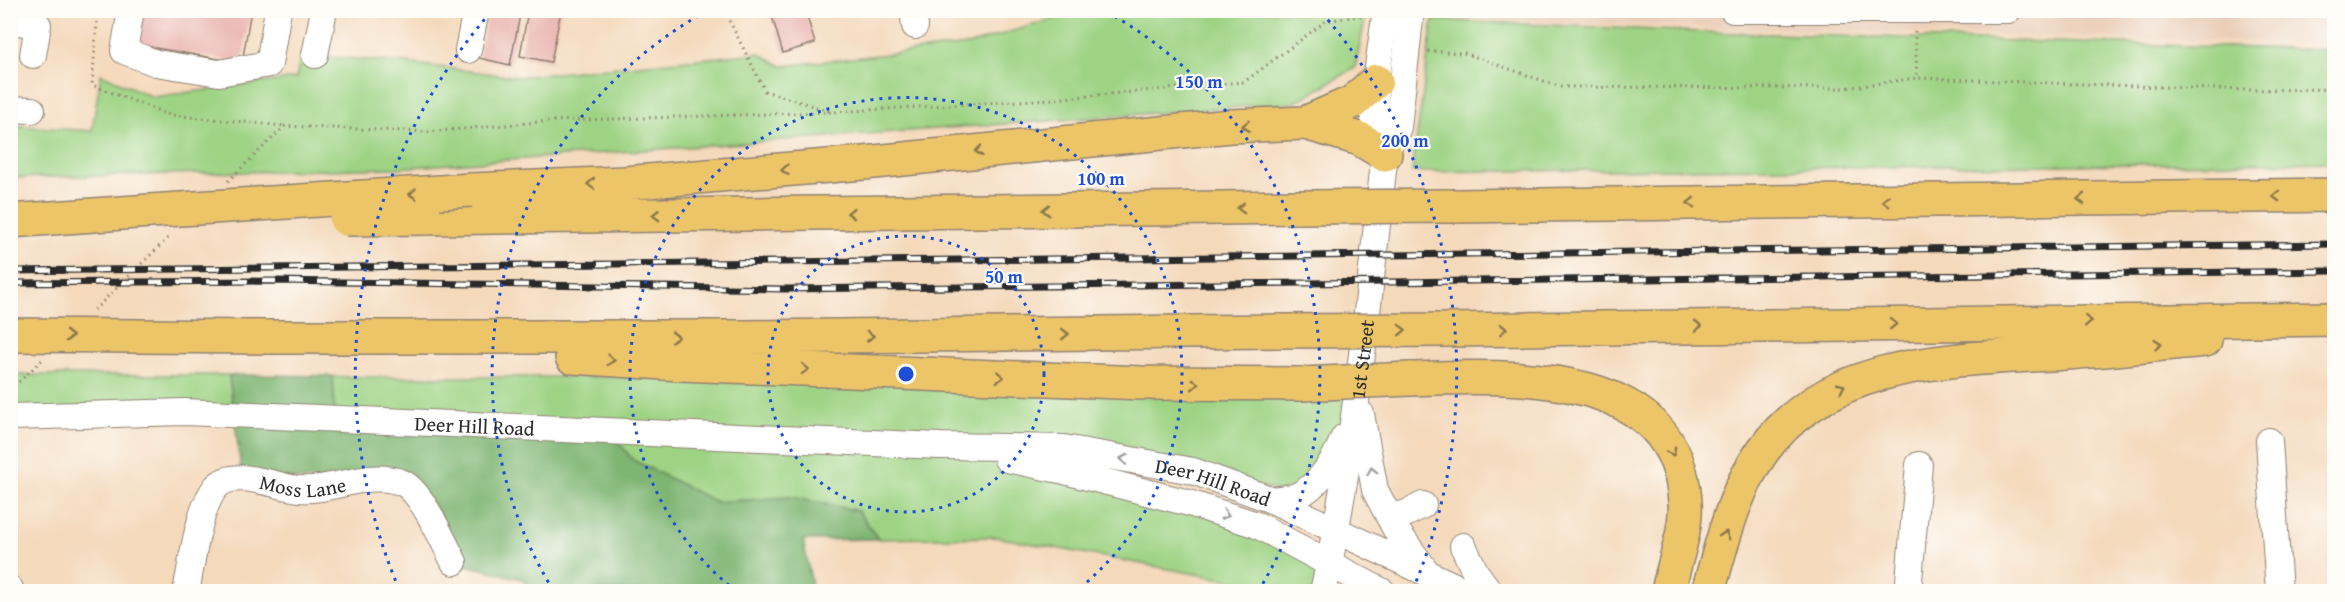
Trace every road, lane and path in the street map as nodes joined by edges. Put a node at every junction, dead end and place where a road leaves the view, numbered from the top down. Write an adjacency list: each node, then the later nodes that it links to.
1 (98, 10): 22 (path)
2 (131, 10): 3 (street)
3 (278, 10)
4 (324, 10): 16 (street)
5 (476, 10): 13 (street)
6 (724, 10): 20 (path)
7 (1411, 10): 14 (street, 1st Street)
8 (1733, 10): 11 (street)
9 (2007, 10): 11 (street)
10 (1386, 11): 18 (street, 1st Street); 20 (path)
11 (1914, 12): 17 (path)
12 (10, 21): 15 (street)
13 (468, 50)
14 (1407, 50): 17 (path); 23 (street, 1st Street)
15 (33, 55)
16 (315, 55)
17 (1917, 78): 19 (path)
18 (1376, 81): 21 (highway); 23 (street, 1st Street)
19 (2334, 89)
20 (833, 112): 22 (path)
21 (1305, 123): 23 (highway); 26 (highway, one-way to 26, bridge)
22 (285, 126): 24 (path)
23 (1385, 154): 36 (street, 1st Street)
24 (225, 184)
25 (2334, 195): 26 (highway, one-way to 26, bridge)
26 (138, 216): 27 (highway)
27 (10, 222)
28 (174, 233): 29 (path)
29 (88, 316)
30 (2334, 319): 33 (highway, one-way to 30, bridge)
31 (2334, 327): 55 (highway, one-way to 31)
32 (10, 335): 33 (highway, one-way to 33, bridge)
33 (343, 337): 54 (highway, one-way to 54, bridge)
34 (45, 357): 35 (path)
35 (10, 390)
36 (1355, 404): 41 (street); 43 (street, one-way to 36); 44 (street, 1st Street)
37 (10, 417): 39 (street, Deer Hill Road)
38 (2269, 441): 57 (street)
39 (940, 446): 41 (street, Deer Hill Road, one-way to 39); 47 (street, Deer Hill Road, one-way to 47)
40 (1919, 465): 56 (street)
41 (1272, 500): 44 (street, Deer Hill Road)
42 (1423, 505): 43 (street)
43 (1389, 516): 48 (street)
44 (1337, 532): 47 (street, 1st Street); 48 (street, Deer Hill Road)
45 (1463, 546): 53 (street)
46 (454, 562): 49 (street, Moss Lane)
47 (1329, 564): 50 (street, 1st Street); 51 (street, Deer Hill Road)
48 (1430, 576): 52 (street, Deer Hill Road)
49 (186, 591)
50 (1323, 591)
51 (1383, 591)
52 (1467, 591)
53 (1490, 591)
54 (1668, 591)
55 (1708, 591)
56 (1908, 591)
57 (2279, 591)

